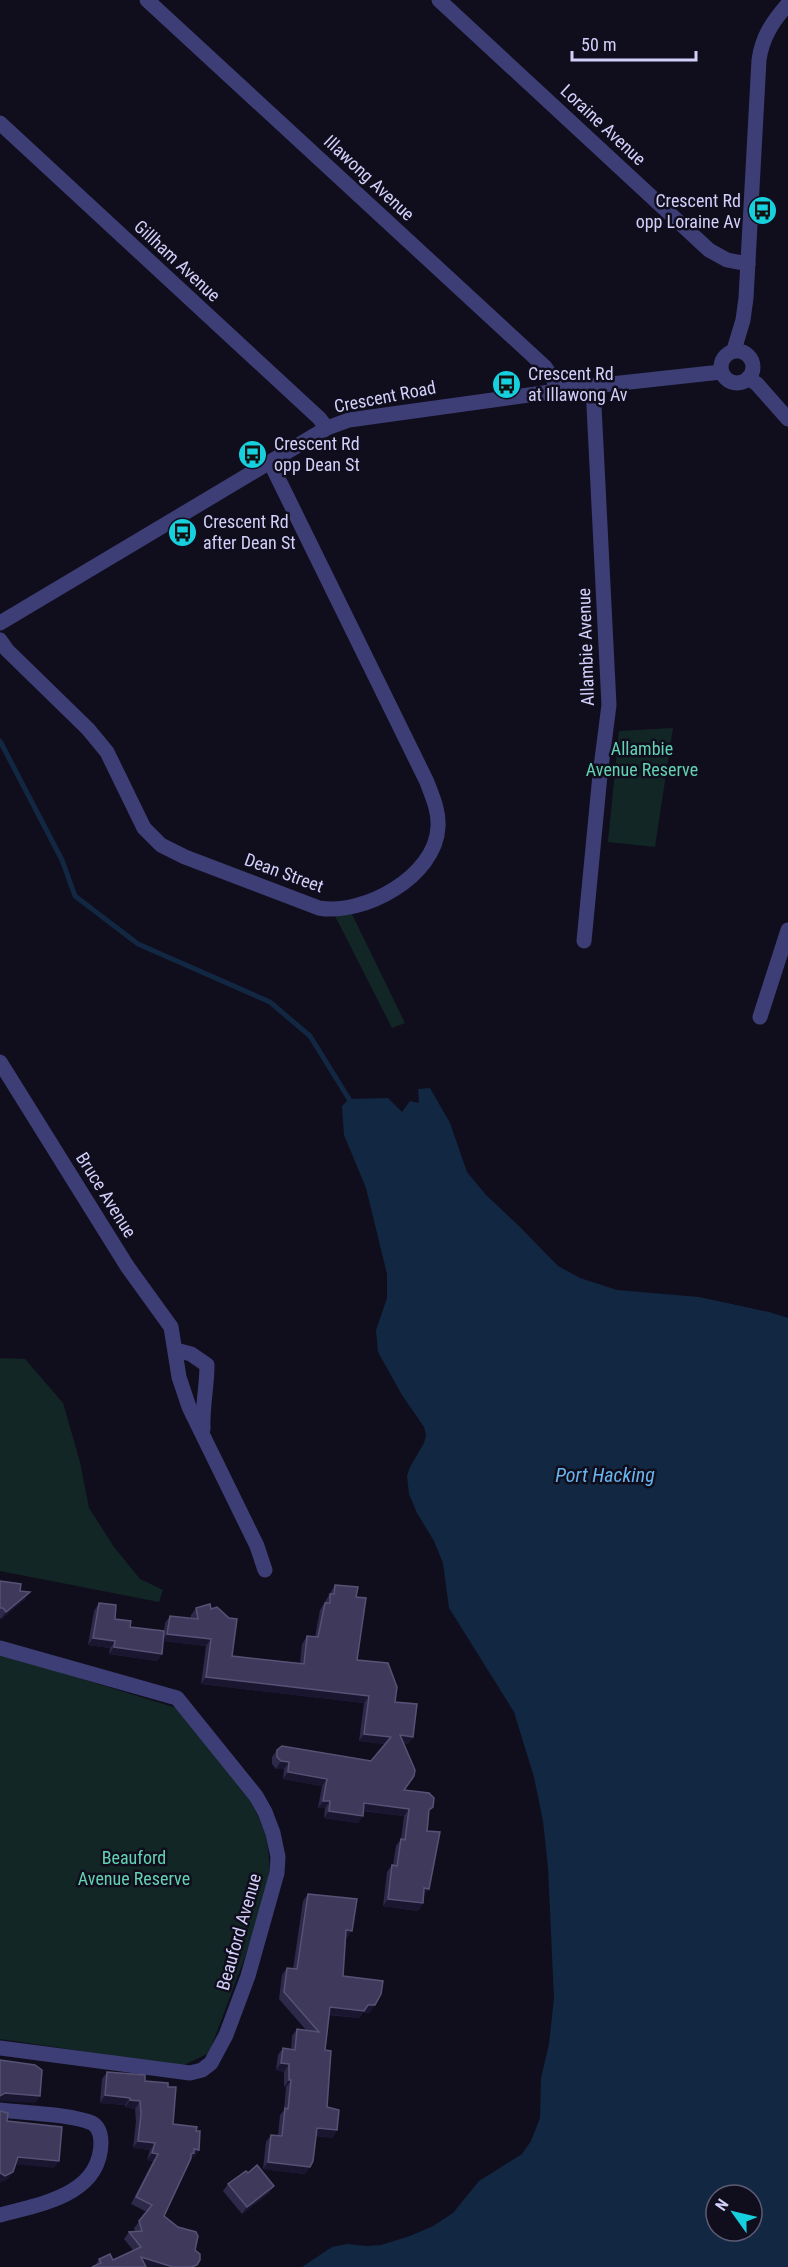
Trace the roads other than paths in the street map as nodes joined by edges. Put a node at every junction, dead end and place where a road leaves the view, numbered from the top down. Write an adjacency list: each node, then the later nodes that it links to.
1 (147, 0): 10 (street, Illawong Avenue)
2 (439, 0): 5 (street, Loraine Avenue)
3 (788, 4): 5 (street)
4 (0, 123): 12 (street, Gillham Avenue)
5 (748, 264): 6 (street)
6 (734, 350): 7 (street); 8 (street)
7 (721, 372): 8 (street); 9 (street, Crescent Road)
8 (748, 378): 11 (street)
9 (593, 386): 10 (street, Crescent Road); 17 (street, Allambie Avenue)
10 (556, 391): 12 (street, Crescent Road)
11 (788, 419)
12 (327, 428): 13 (street, Crescent Road)
13 (270, 462): 14 (street, Crescent Road); 15 (street, Dean Street)
14 (0, 623)
15 (0, 640)
16 (788, 930): 18 (street)
17 (584, 941)
18 (760, 1017)
19 (0, 1062): 20 (street, Bruce Avenue)
20 (176, 1350): 21 (street, Bruce Avenue); 21 (street, Bruce Avenue)
21 (203, 1436): 22 (street, Bruce Avenue)
22 (264, 1570)
23 (0, 1648): 24 (street, Beauford Avenue)
24 (0, 2048)
25 (0, 2110): 26 (street)
26 (0, 2215)

